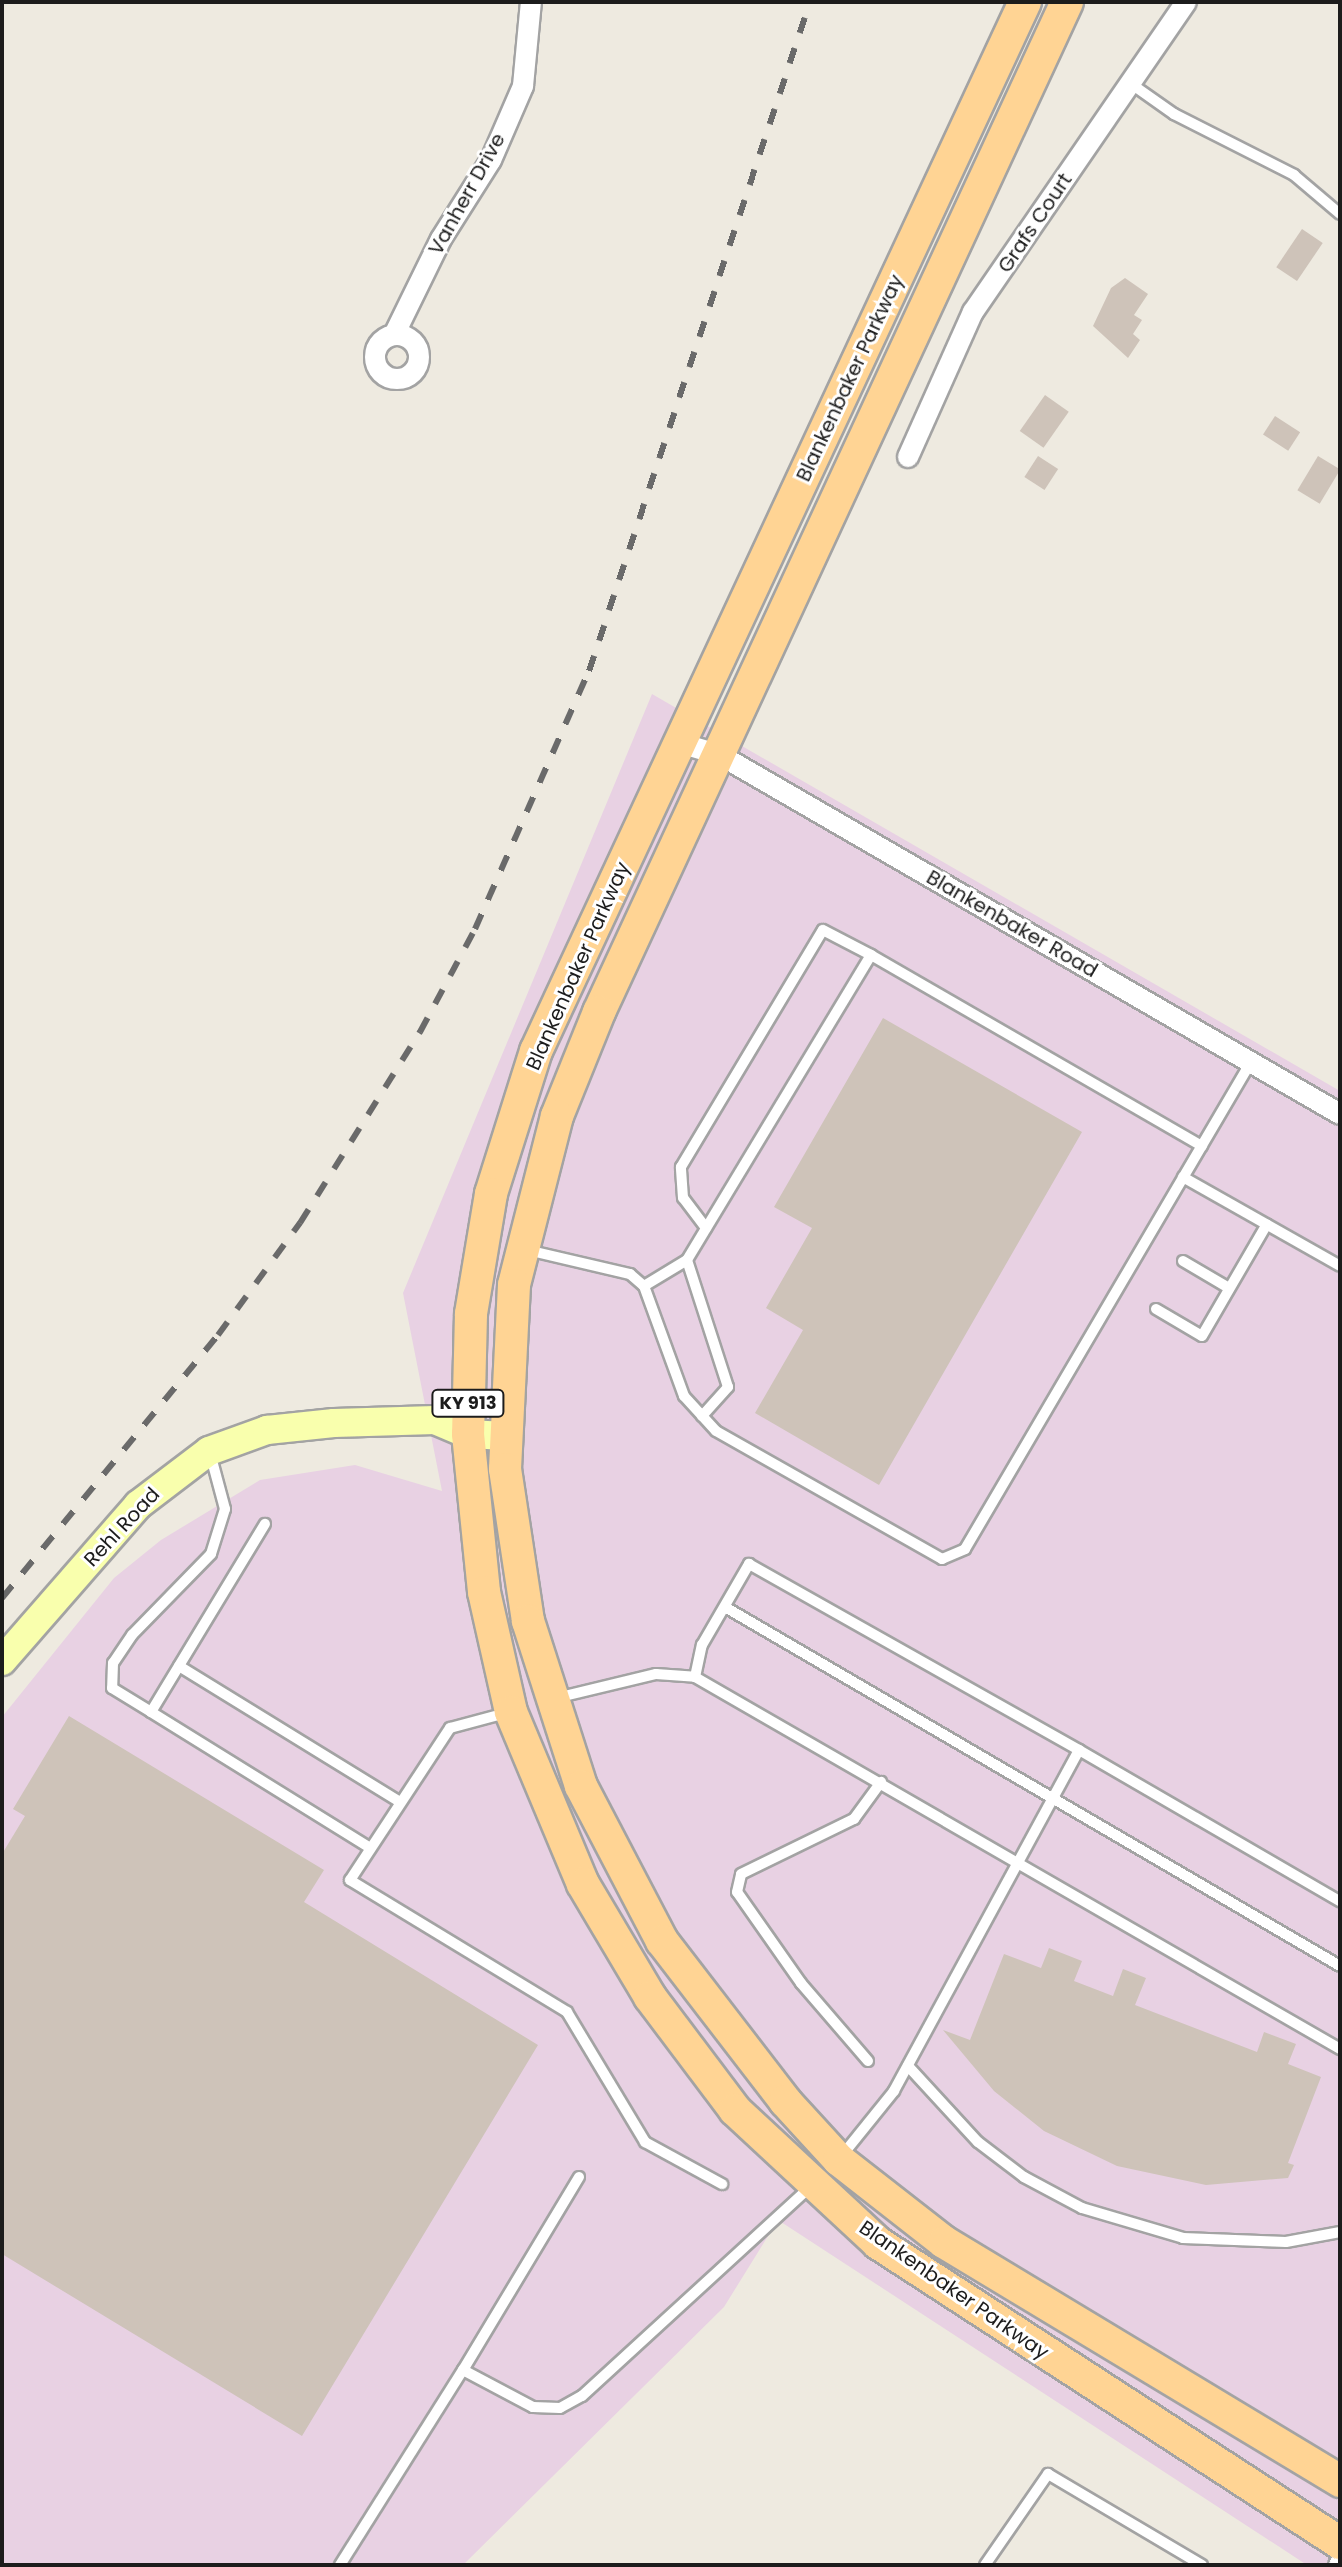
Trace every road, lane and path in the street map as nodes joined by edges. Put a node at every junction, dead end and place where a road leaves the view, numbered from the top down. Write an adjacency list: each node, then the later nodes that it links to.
1 (531, 2): 7 (street, Vanherr Drive)
2 (1025, 2): 9 (main road, Blankenbaker Parkway / KY 913)
3 (1067, 2): 10 (main road, Blankenbaker Parkway / KY 913)
4 (1186, 2): 5 (street, Grafs Court)
5 (1130, 83): 6 (lane); 8 (street, Grafs Court)
6 (1340, 214)
7 (394, 335)
8 (908, 457)
9 (680, 743): 10 (street, Blankenbaker Road); 26 (main road, Blankenbaker Parkway / KY 913)
10 (720, 755): 12 (street, Blankenbaker Road); 18 (main road, Blankenbaker Parkway / KY 913)
11 (871, 955): 14 (lane); 17 (lane); 17 (lane)
12 (1251, 1062): 13 (street, Blankenbaker Road); 14 (lane)
13 (1340, 1114)
14 (1202, 1146): 15 (lane)
15 (1183, 1177): 16 (lane); 25 (lane)
16 (1267, 1224): 21 (lane); 23 (lane)
17 (706, 1228): 19 (lane)
18 (522, 1249): 22 (lane); 27 (main road, Blankenbaker Parkway / KY 913)
19 (687, 1260): 22 (lane); 25 (lane)
20 (1183, 1261): 23 (lane)
21 (1340, 1266)
22 (644, 1286): 25 (lane)
23 (1229, 1288): 24 (lane)
24 (1156, 1309)
25 (702, 1416)
26 (468, 1434): 27 (street, Rehl Road); 28 (street, Rehl Road); 36 (main road, Blankenbaker Parkway / KY 913)
27 (506, 1436): 34 (main road, Blankenbaker Parkway / KY 913)
28 (209, 1451): 31 (street, Rehl Road); 35 (lane)
29 (265, 1524): 32 (lane)
30 (725, 1607): 33 (lane); 37 (lane); 39 (lane)
31 (2, 1661)
32 (179, 1666): 35 (lane); 40 (lane)
33 (695, 1677): 34 (lane); 38 (lane)
34 (550, 1700): 48 (main road, Blankenbaker Parkway / KY 913)
35 (151, 1712): 41 (lane)
36 (511, 1712): 40 (lane); 48 (main road, Blankenbaker Parkway / KY 913)
37 (1079, 1750): 39 (lane); 43 (lane)
38 (881, 1782): 42 (lane); 46 (lane)
39 (1053, 1798): 42 (lane); 44 (lane)
40 (400, 1802): 41 (lane)
41 (370, 1848): 50 (lane)
42 (1019, 1861): 45 (lane); 47 (lane)
43 (1340, 1901)
44 (1340, 1966)
45 (1340, 2049)
46 (868, 2061)
47 (908, 2066): 48 (lane); 51 (lane)
48 (826, 2172): 52 (lane); 53 (main road, Blankenbaker Parkway / KY 913); 54 (main road, Blankenbaker Parkway / KY 913)
49 (579, 2177): 52 (lane)
50 (722, 2184)
51 (1340, 2232)
52 (463, 2370): 55 (lane)
53 (1340, 2481)
54 (1340, 2543)
55 (340, 2565)
56 (985, 2565): 57 (lane)
57 (1202, 2565)

